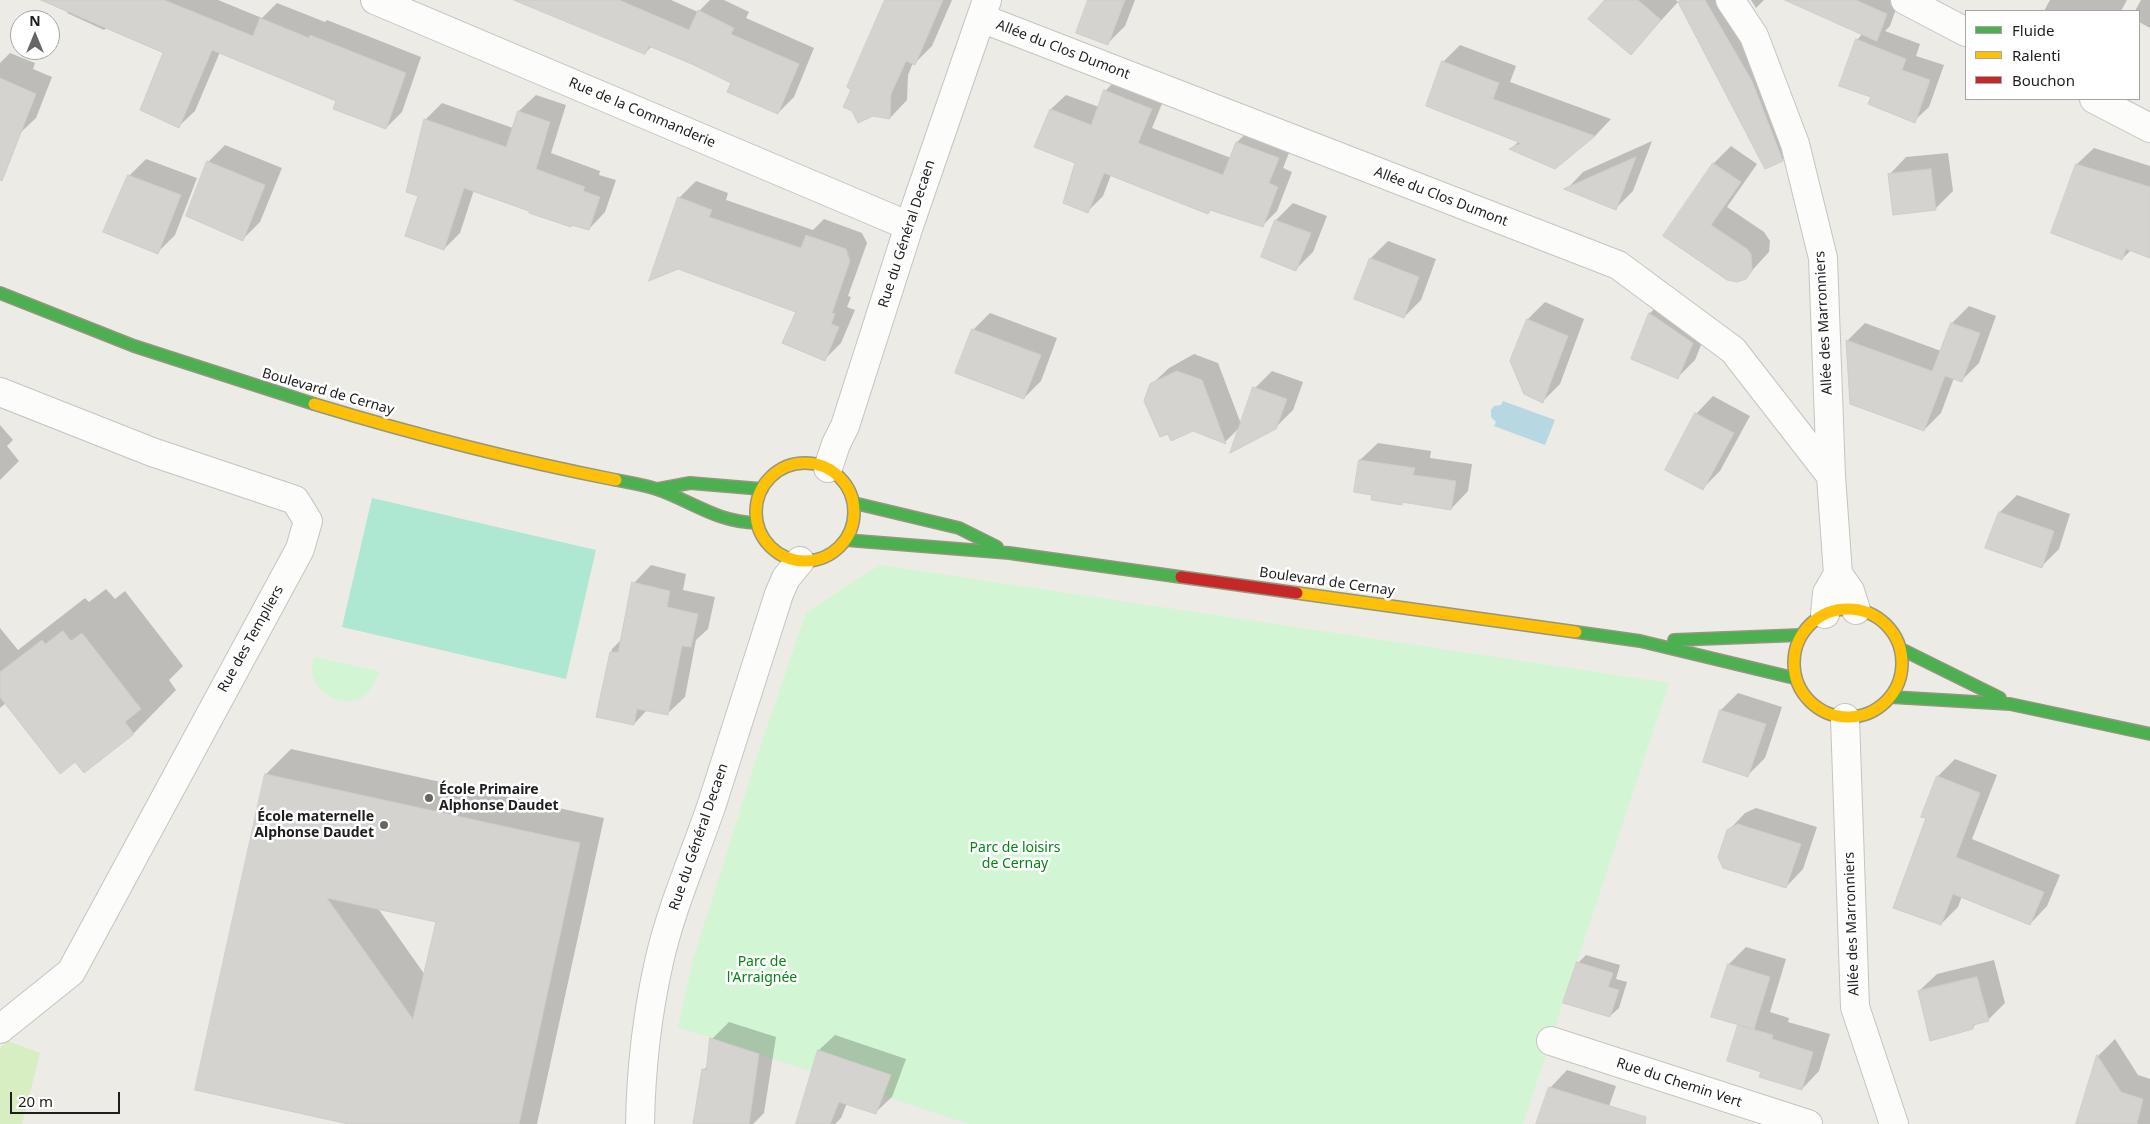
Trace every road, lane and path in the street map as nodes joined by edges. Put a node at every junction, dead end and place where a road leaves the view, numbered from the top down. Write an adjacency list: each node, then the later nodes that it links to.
1 (375, 0): 8 (street, Rue de la Commanderie)
2 (1730, 0): 12 (street, Allée des Marronniers)
3 (1905, 0): 5 (street)
4 (984, 9): 8 (street, Rue du Général Decaen); 12 (street, Allée du Clos Dumont)
5 (1965, 31)
6 (2096, 100): 7 (street)
7 (2150, 128)
8 (909, 226): 11 (street, Rue du Général Decaen)
9 (0, 293): 13 (street, Boulevard de Cernay)
10 (0, 392): 31 (street, Rue des Templiers)
11 (828, 468): 14 (street); 15 (street)
12 (1831, 476): 20 (street, Allée des Marronniers)
13 (658, 489): 14 (street, Boulevard de Cernay); 16 (street, Boulevard de Cernay)
14 (762, 489): 16 (street)
15 (854, 503): 17 (street); 18 (street, Boulevard de Cernay)
16 (757, 523): 19 (street)
17 (846, 540): 18 (street, Boulevard de Cernay); 19 (street)
18 (1010, 553): 24 (street, Boulevard de Cernay)
19 (800, 561): 33 (street, Rue du Général Decaen)
20 (1838, 574): 21 (street, Allée des Marronniers); 22 (street)
21 (1856, 610): 22 (street); 25 (street)
22 (1825, 614): 23 (street)
23 (1801, 635): 24 (street, Boulevard de Cernay); 26 (street)
24 (1640, 641): 26 (street, Boulevard de Cernay)
25 (1901, 649): 27 (street); 28 (street)
26 (1794, 678): 29 (street)
27 (1891, 698): 28 (street); 29 (street)
28 (2010, 704): 30 (street)
29 (1845, 718): 35 (street, Allée des Marronniers)
30 (2150, 734)
31 (0, 1029)
32 (1550, 1041): 34 (street, Rue du Chemin Vert)
33 (640, 1124)
34 (1808, 1124)
35 (1894, 1124)

